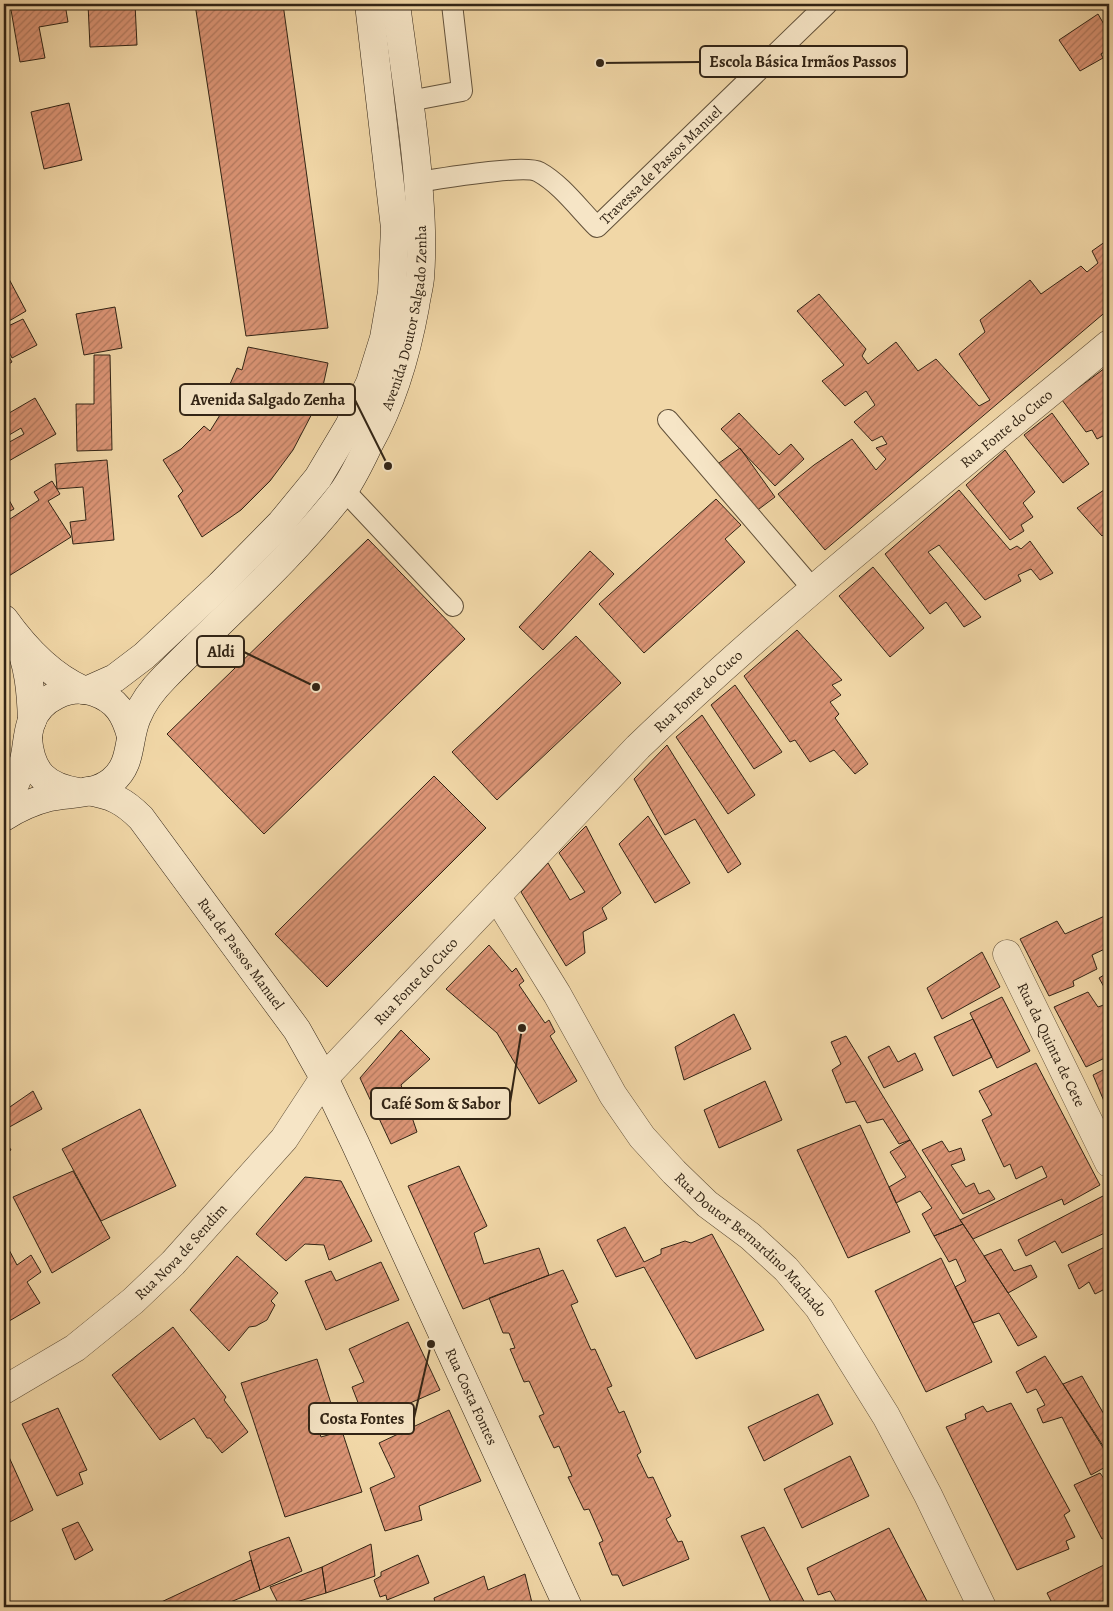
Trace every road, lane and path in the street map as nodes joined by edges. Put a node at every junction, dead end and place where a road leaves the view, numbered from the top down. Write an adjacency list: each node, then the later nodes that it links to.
1 (369, 4): 6 (street, Avenida Doutor Salgado Zenha)
2 (396, 4): 5 (street, Avenida Doutor Salgado Zenha)
3 (452, 4): 5 (lane)
4 (827, 4): 7 (lane, Travessa de Passos Manuel)
5 (409, 101): 6 (street); 7 (street, Avenida Doutor Salgado Zenha)
6 (381, 106): 11 (street, Avenida Doutor Salgado Zenha)
7 (418, 182): 10 (street, Avenida Doutor Salgado Zenha)
8 (1109, 344): 12 (street, Rua Fonte do Cuco)
9 (668, 420): 12 (lane)
10 (344, 490): 13 (street, Avenida Doutor Salgado Zenha); 14 (lane)
11 (220, 585): 13 (street); 16 (street, Avenida Doutor Salgado Zenha)
12 (813, 590): 23 (street, Rua Fonte do Cuco)
13 (240, 604): 18 (street, Avenida Doutor Salgado Zenha)
14 (453, 606)
15 (8, 625): 16 (street); 17 (street)
16 (85, 690): 17 (street, Avenida Doutor Salgado Zenha); 18 (street)
17 (30, 729): 19 (street); 20 (street, Avenida Doutor Salgado Zenha)
18 (130, 745): 19 (street, Avenida Doutor Salgado Zenha); 22 (street, Rua de Passos Manuel)
19 (84, 791): 21 (street, Avenida Doutor Salgado Zenha); 22 (street, Rua de Passos Manuel)
20 (4, 806)
21 (4, 817)
22 (153, 833): 25 (street, Rua de Passos Manuel)
23 (497, 896): 25 (street, Rua Fonte do Cuco); 29 (street, Rua Doutor Bernardino Machado)
24 (1007, 954): 26 (street, Rua da Quinta de Cete)
25 (324, 1078): 27 (street, Rua Nova de Sendim); 28 (street, Rua Costa Fontes)
26 (1109, 1163)
27 (4, 1390)
28 (568, 1607)
29 (982, 1607)

